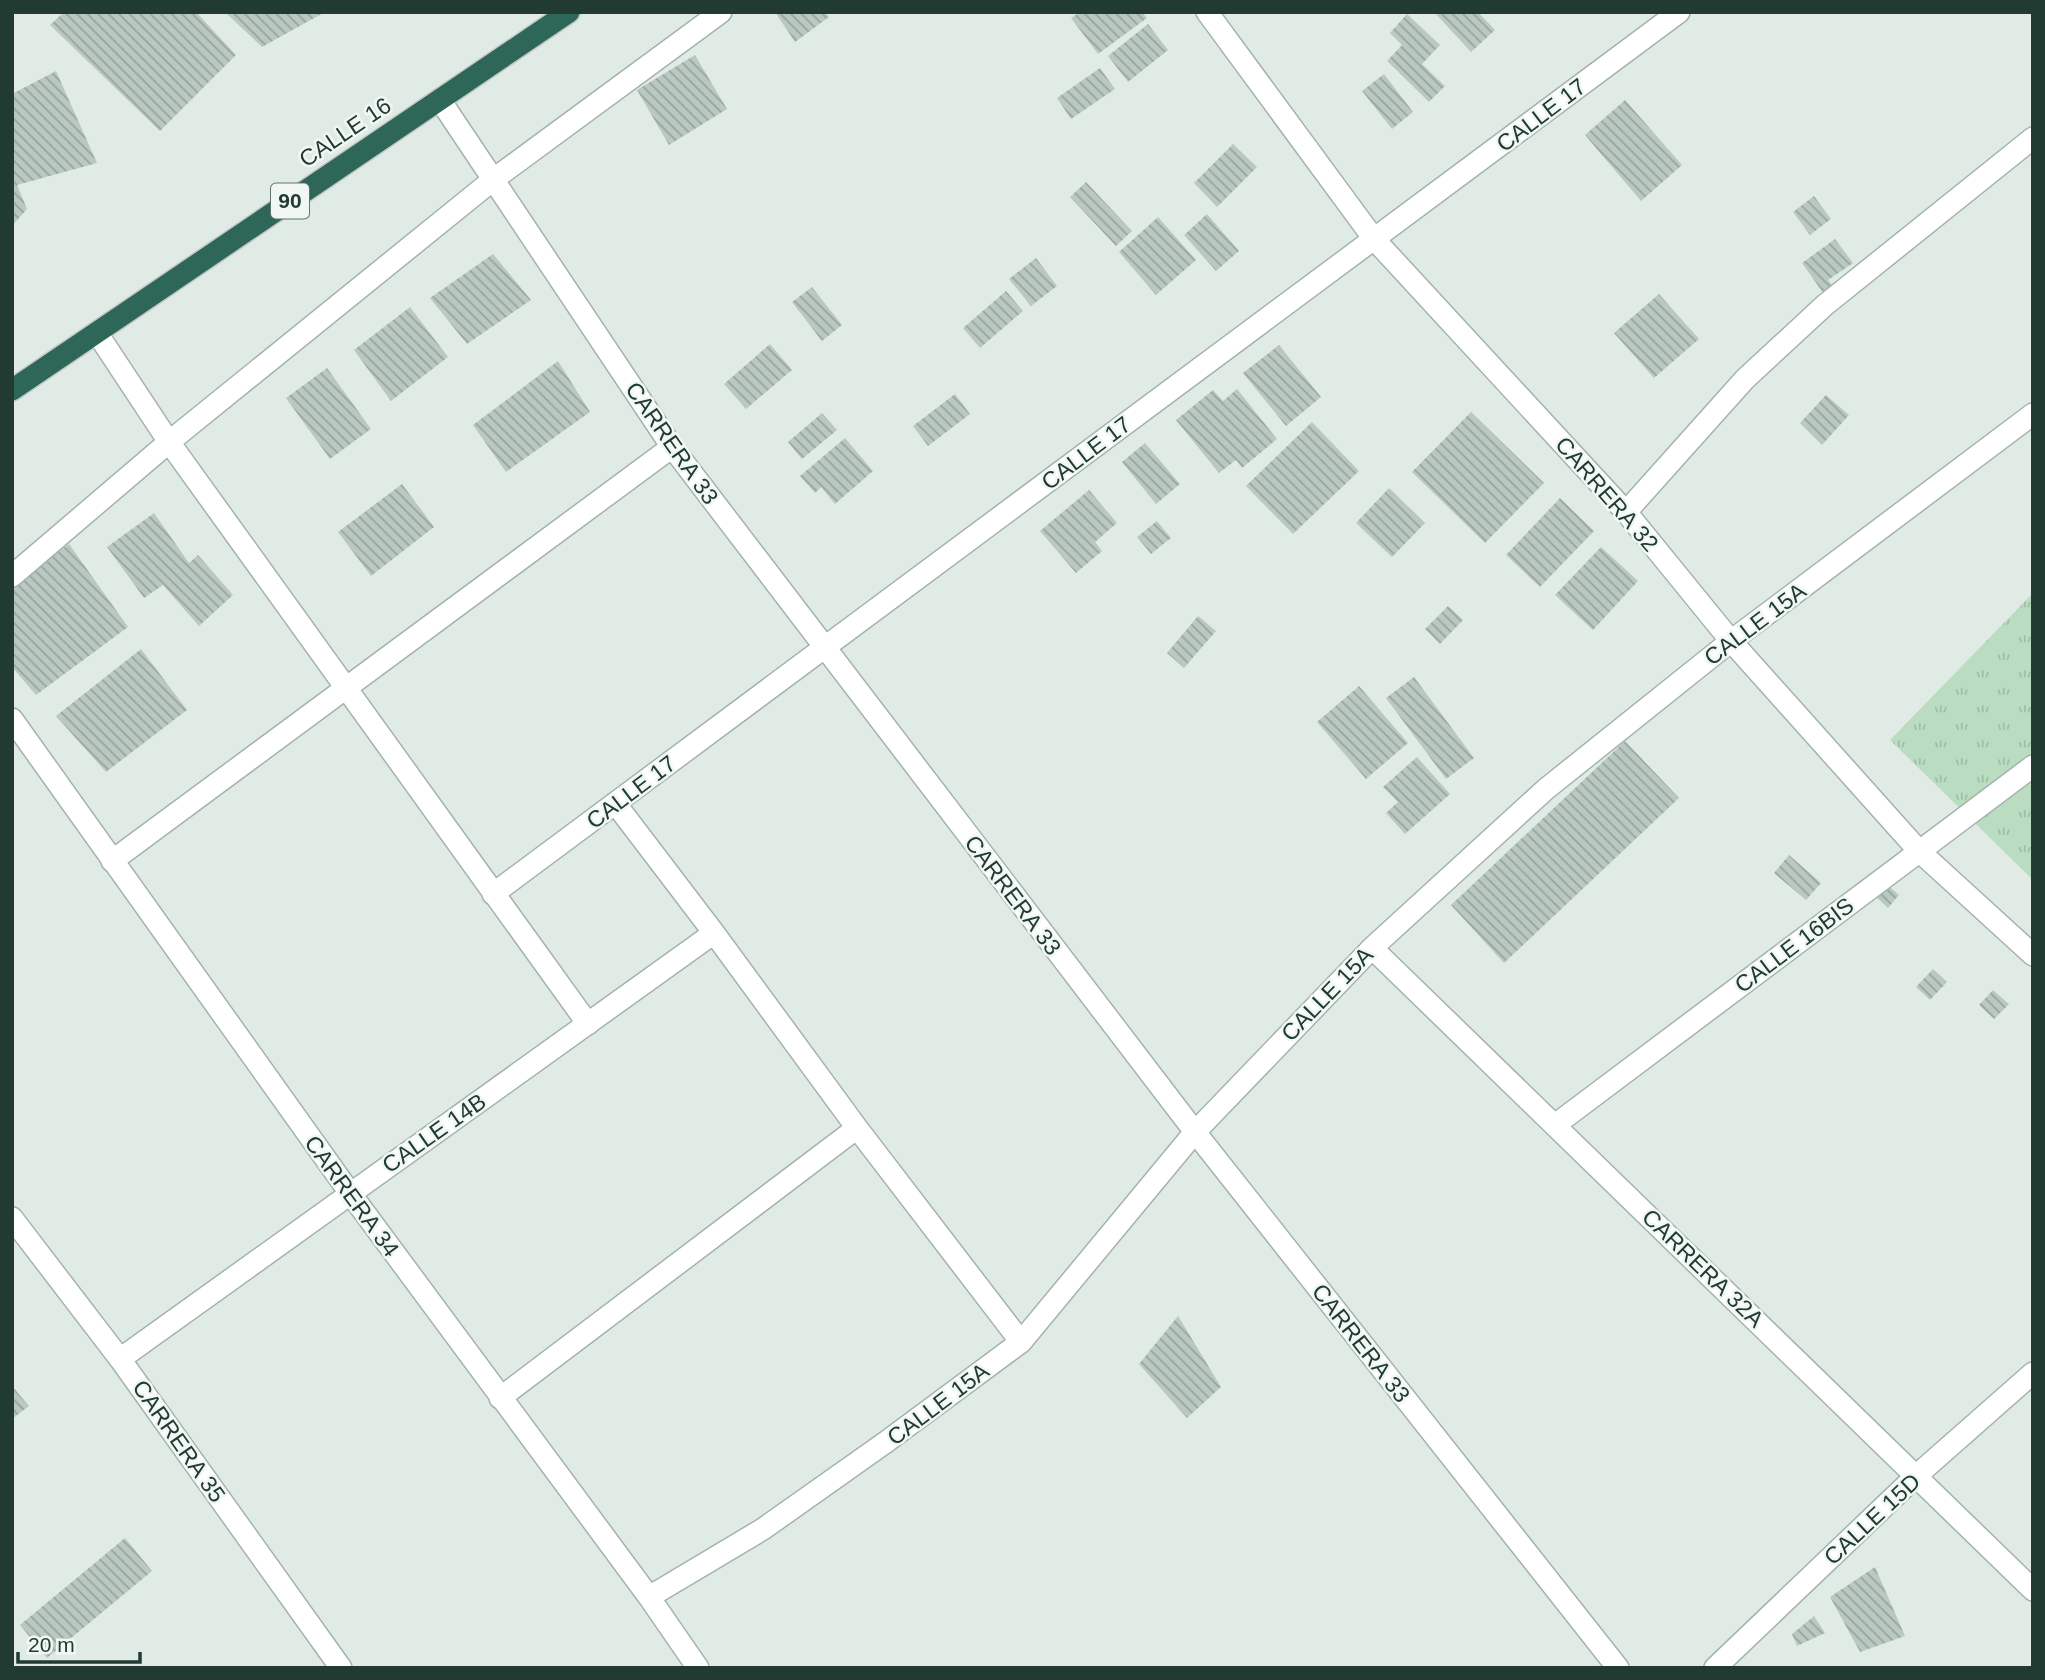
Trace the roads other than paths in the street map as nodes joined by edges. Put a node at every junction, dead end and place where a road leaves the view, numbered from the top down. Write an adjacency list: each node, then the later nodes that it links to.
1 (569, 12): 5 (highway, CALLE 16 / 90)
2 (721, 12): 7 (street)
3 (1207, 12): 8 (street, CARRERA 32)
4 (1679, 12): 8 (street, CALLE 17)
5 (440, 100): 7 (street, CARRERA 33); 9 (highway, CALLE 16 / 90)
6 (2033, 138): 14 (street)
7 (494, 180): 12 (street); 13 (street, CARRERA 33)
8 (1374, 239): 14 (street, CARRERA 32); 17 (street, CALLE 17)
9 (97, 332): 10 (highway, CALLE 16 / 90); 12 (street)
10 (12, 390)
11 (2033, 414): 16 (street, CALLE 15A)
12 (169, 442): 15 (street); 18 (street)
13 (671, 447): 17 (street, CARRERA 33); 18 (street)
14 (1626, 512): 16 (street, CARRERA 32)
15 (12, 576)
16 (1731, 641): 22 (street, CARRERA 32); 26 (street, CALLE 15A)
17 (824, 648): 21 (street, CALLE 17); 31 (street, CARRERA 33)
18 (346, 689): 23 (street); 24 (street)
19 (12, 719): 23 (street, CARRERA 34)
20 (2033, 765): 22 (street, CALLE 16BIS)
21 (615, 803): 24 (street, CALLE 17); 25 (street)
22 (1919, 851): 27 (street, CARRERA 32); 29 (street, CALLE 16BIS)
23 (112, 861): 32 (street, CARRERA 34)
24 (494, 894): 28 (street)
25 (714, 933): 28 (street, CALLE 14B); 30 (street)
26 (1372, 948): 29 (street, CARRERA 32A); 31 (street, CALLE 15A)
27 (2033, 955)
28 (588, 1024): 32 (street, CALLE 14B)
29 (1555, 1125): 38 (street, CARRERA 32A)
30 (857, 1128): 34 (street); 37 (street)
31 (1195, 1132): 34 (street, CALLE 15A); 43 (street, CARRERA 33)
32 (350, 1193): 35 (street, CALLE 14B); 37 (street, CARRERA 34)
33 (12, 1218): 35 (street, CARRERA 35)
34 (1021, 1342): 40 (street, CALLE 15A)
35 (120, 1359): 41 (street, CARRERA 35)
36 (2033, 1373): 38 (street, CALLE 15D)
37 (500, 1398): 40 (street, CARRERA 34)
38 (1916, 1476): 39 (street, CARRERA 32A); 44 (street, CALLE 15D)
39 (2033, 1590)
40 (649, 1597): 42 (street, CARRERA 34)
41 (341, 1668)
42 (698, 1668)
43 (1618, 1668)
44 (1715, 1668)

